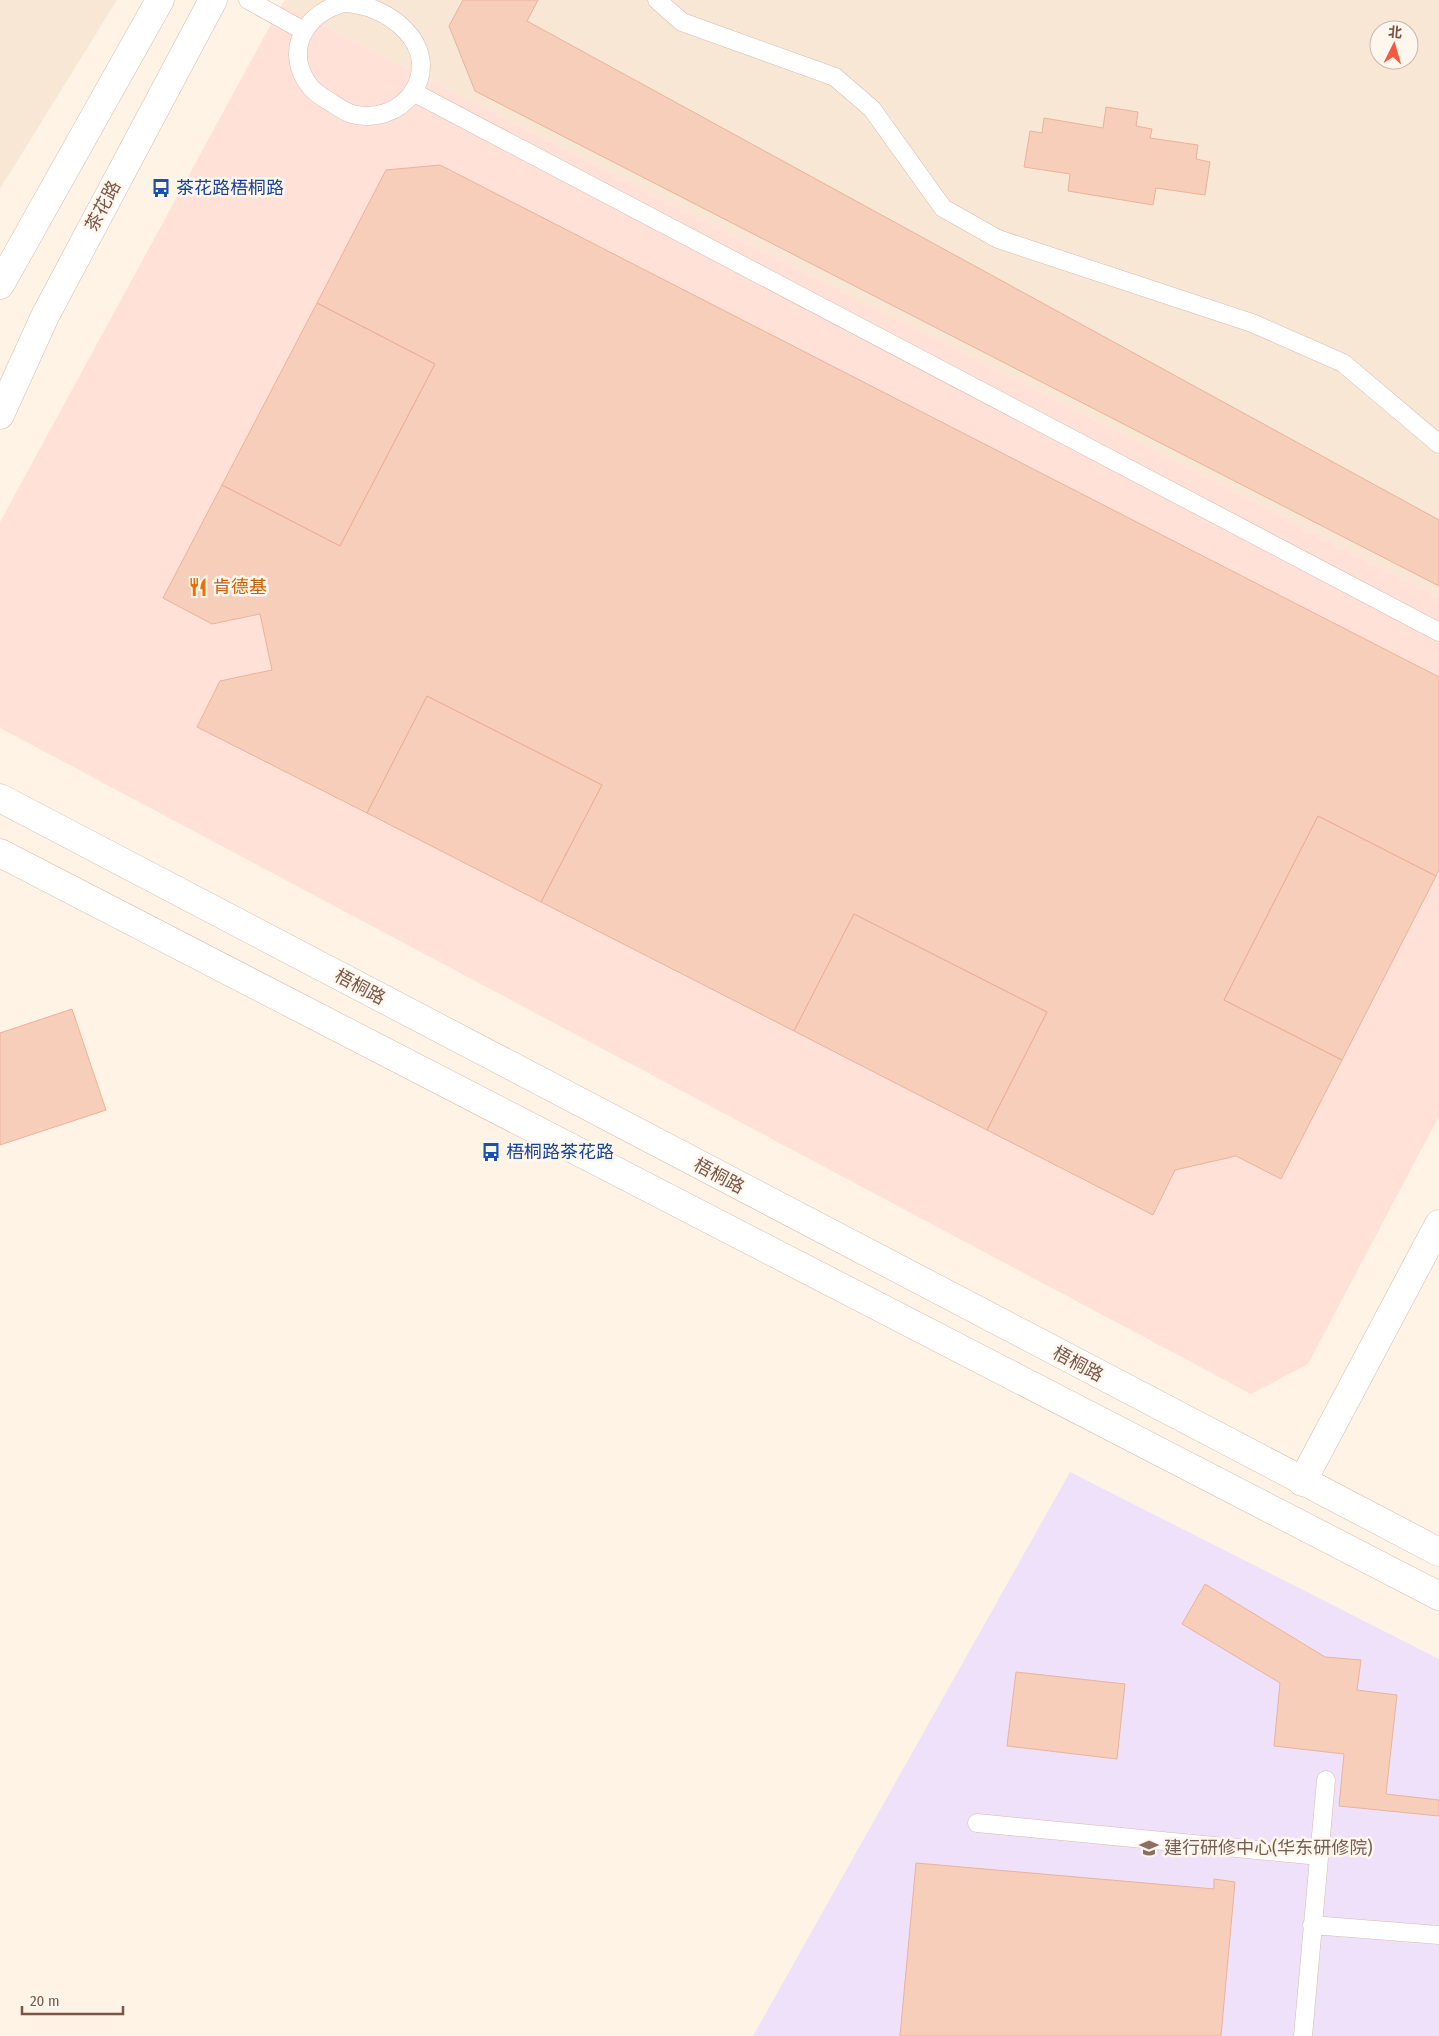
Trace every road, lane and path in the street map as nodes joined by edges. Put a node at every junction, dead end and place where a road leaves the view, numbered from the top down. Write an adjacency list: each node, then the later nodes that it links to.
1 (160, 0): 7 (street)
2 (213, 0): 8 (street, 茶花路)
3 (248, 0): 5 (lane)
4 (657, 0): 9 (lane)
5 (304, 31): 6 (lane); 6 (lane)
6 (412, 92): 10 (lane)
7 (0, 285)
8 (0, 414)
9 (1439, 444)
10 (1439, 632)
11 (0, 798): 14 (street, 梧桐路)
12 (0, 853): 16 (street)
13 (1439, 1224): 14 (street)
14 (1302, 1482): 15 (street, 梧桐路)
15 (1439, 1552)
16 (1439, 1596)
17 (1326, 1780): 19 (lane)
18 (977, 1823): 19 (lane)
19 (1319, 1856): 20 (lane)
20 (1312, 1925): 21 (lane); 22 (lane)
21 (1439, 1935)
22 (1303, 2036)

